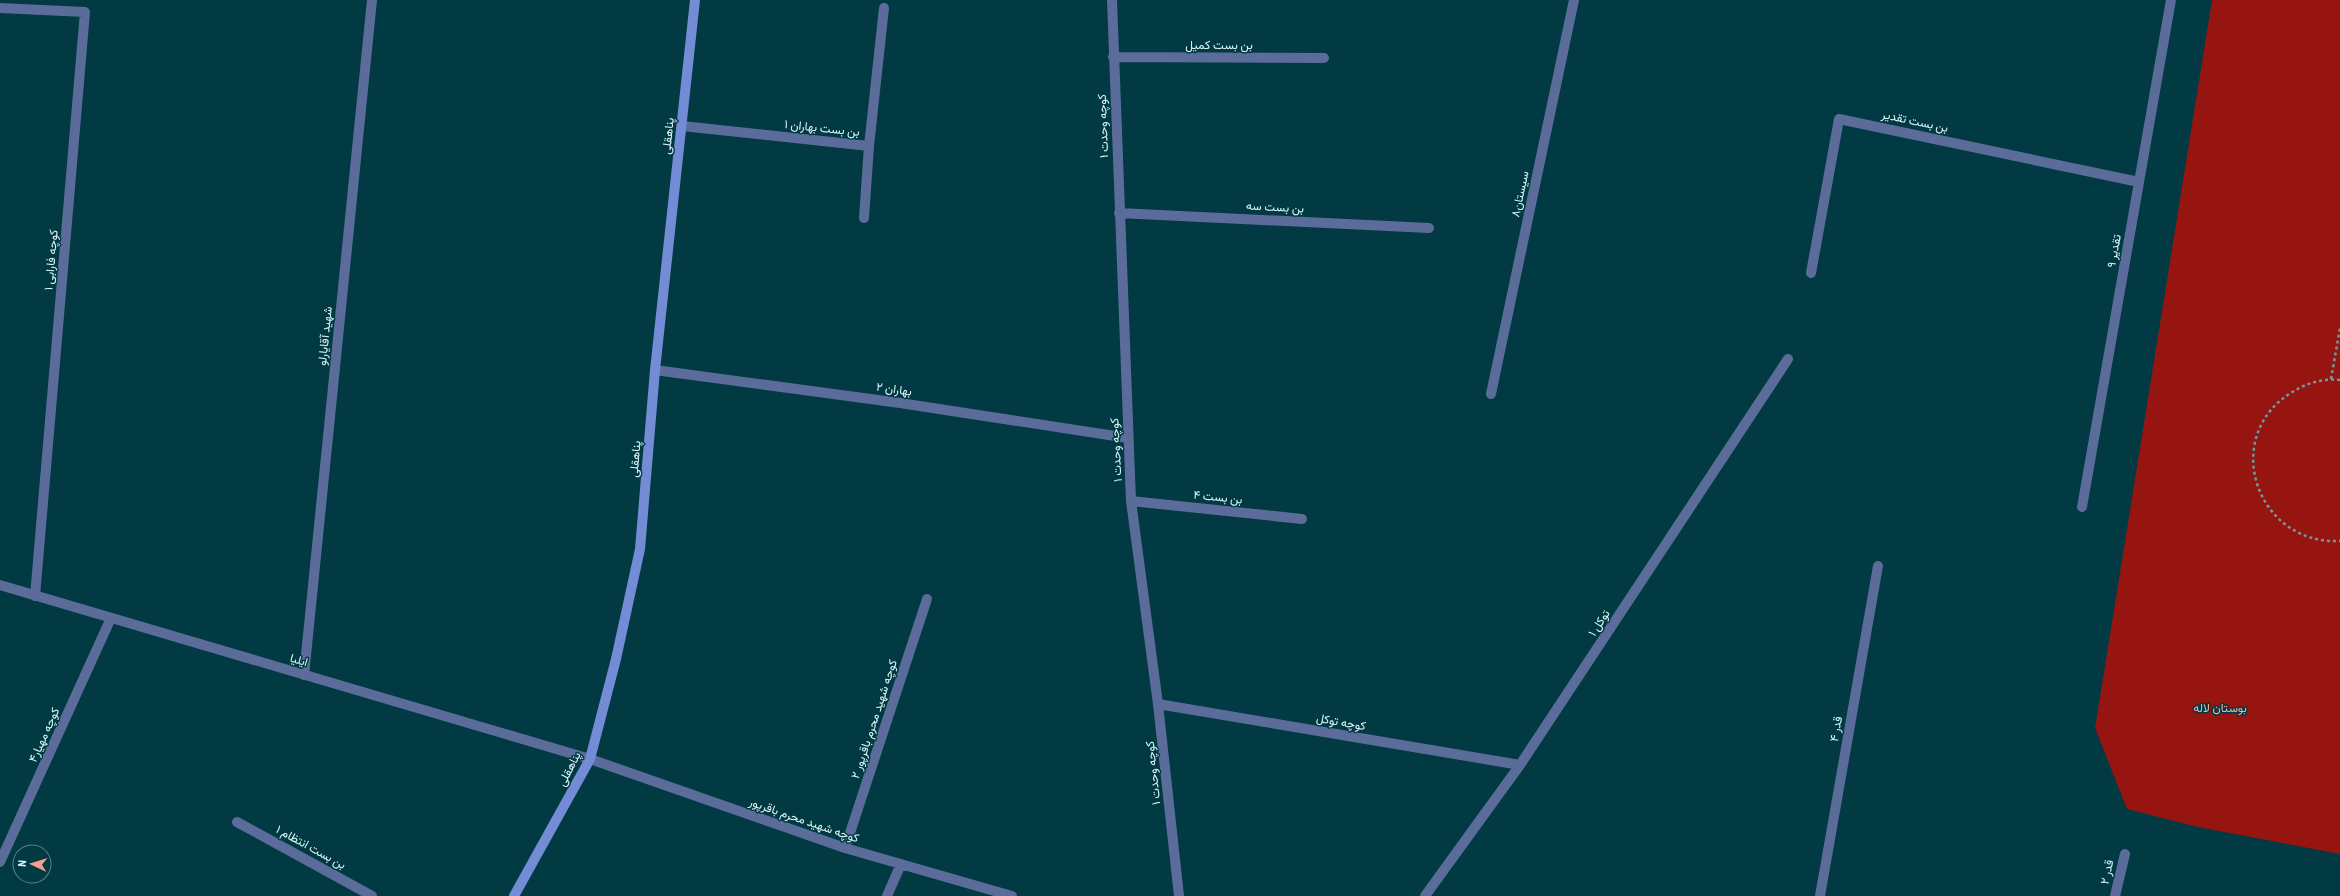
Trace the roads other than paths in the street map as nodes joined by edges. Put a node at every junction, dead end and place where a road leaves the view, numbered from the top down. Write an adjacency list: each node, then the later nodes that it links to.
1 (372, 0): 29 (street, شهید آقایارلو)
2 (694, 0): 10 (street, پناهقلی)
3 (1112, 0): 8 (street, کوچه وحدت ۱)
4 (1574, 0): 19 (street, سیستان۸)
5 (2171, 0): 12 (street, ۹ تقدیر)
6 (0, 8): 26 (street, ۱ کوچه فارابی)
7 (884, 8): 11 (street, بن بست بهاران ۱)
8 (1113, 58): 9 (street, بن بست کمیل); 13 (street, کوچه وحدت ۱)
9 (1324, 58)
10 (682, 126): 11 (street, بن بست بهاران ۱); 18 (street, پناهقلی)
11 (869, 146): 14 (street)
12 (2139, 182): 16 (street, بن بست تقدیر); 22 (street, ۹ تقدیر)
13 (1119, 213): 15 (street, بن بست سه); 20 (street, کوچه وحدت ۱)
14 (864, 218)
15 (1429, 228)
16 (1811, 273)
17 (1788, 359): 32 (street, توکل ۱)
18 (655, 370): 20 (street, بهاران ۲); 31 (street, پناهقلی)
19 (1491, 394)
20 (1128, 438): 21 (street, کوچه وحدت ۱)
21 (1131, 501): 23 (street, بن بست ۴); 30 (street, کوچه وحدت ۱)
22 (2082, 507)
23 (1302, 519)
24 (1878, 566): 44 (street, قدر ۴)
25 (0, 585): 26 (street, ایلیا)
26 (35, 596): 28 (street, ایلیا)
27 (927, 599): 34 (street, کوچه شهید محرم باقرپور ۲)
28 (111, 618): 29 (street, ایلیا); 36 (street, کوچه مهیار۴)
29 (304, 675): 31 (street, ایلیا)
30 (1158, 704): 32 (street, کوچه توکل); 42 (street, کوچه وحدت ۱)
31 (590, 759): 34 (street, کوچه شهید محرم باقرپور); 39 (street, پناهقلی)
32 (1520, 765): 43 (street, توکل ۱)
33 (237, 822): 38 (street, بن بست انتظام ۱)
34 (845, 848): 37 (street, کوچه شهید محرم باقرپور)
35 (2125, 854): 45 (street, قدر ۲)
36 (0, 862)
37 (901, 864): 40 (street); 41 (street, کوچه شهید محرم باقرپور)
38 (372, 896)
39 (514, 896)
40 (887, 896)
41 (1012, 896)
42 (1179, 896)
43 (1425, 896)
44 (1820, 896)
45 (2115, 896)

